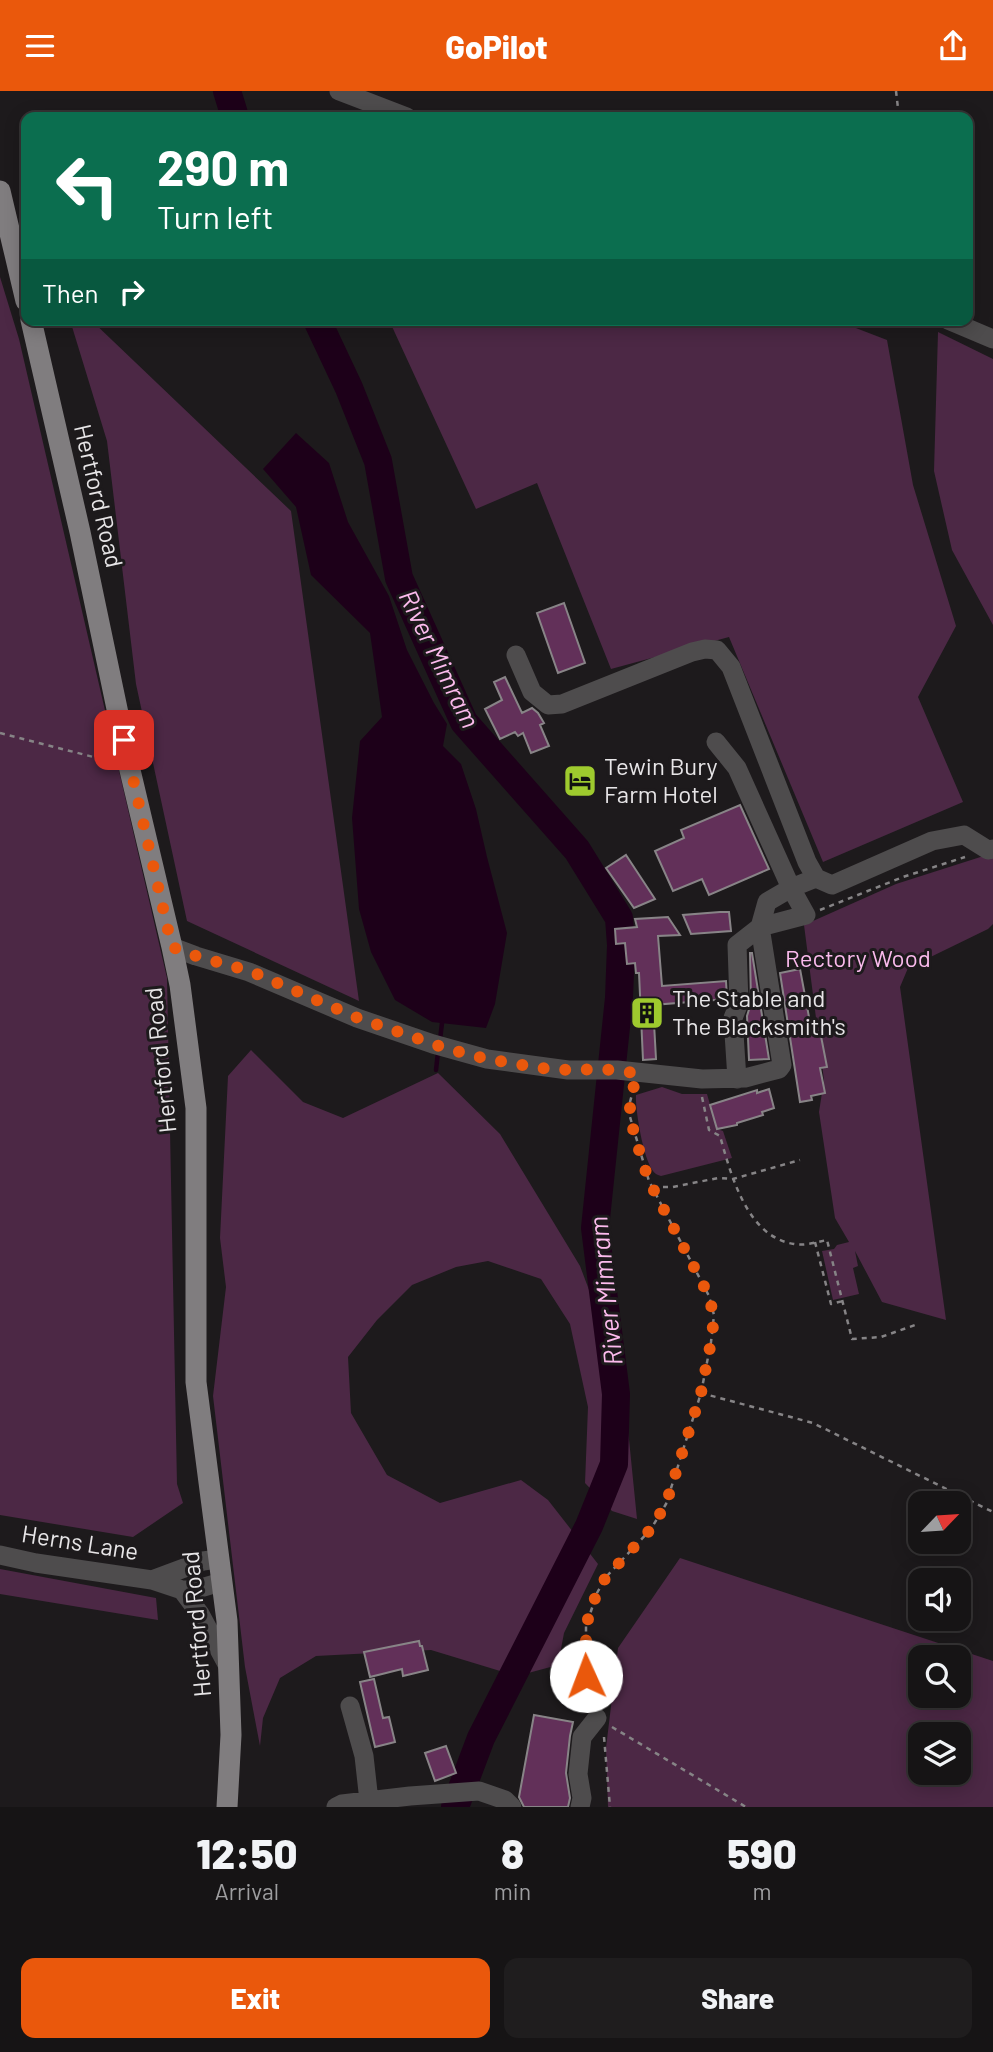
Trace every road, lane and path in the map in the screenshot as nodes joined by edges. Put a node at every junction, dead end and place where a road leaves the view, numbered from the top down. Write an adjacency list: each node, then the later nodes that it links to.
1 (340, 91): 3 (street)
2 (896, 91): 4 (path)
3 (394, 112)
4 (899, 112)
5 (0, 191): 6 (main road)
6 (21, 280)
7 (32, 326): 13 (main road, Hertford Road)
8 (962, 326): 9 (street)
9 (993, 339)
10 (516, 655): 15 (street)
11 (0, 733): 13 (path)
12 (716, 742): 16 (street)
13 (130, 766): 19 (main road, Hertford Road)
14 (991, 849): 15 (street); 17 (path)
15 (816, 878): 16 (street)
16 (791, 888): 17 (street); 18 (street)
17 (807, 915): 18 (street)
18 (760, 927): 22 (street); 22 (street)
19 (172, 947): 20 (street); 32 (main road, Hertford Road)
20 (637, 1073): 21 (street); 25 (path)
21 (702, 1079): 22 (street); 24 (path)
22 (737, 1079)
23 (800, 1160): 24 (path)
24 (733, 1179): 25 (path); 26 (path)
25 (652, 1187): 29 (path)
26 (815, 1243): 27 (path); 27 (path)
27 (843, 1301): 28 (path)
28 (918, 1324)
29 (701, 1393): 30 (path); 38 (path)
30 (993, 1512)
31 (0, 1555): 33 (street, Herns Lane)
32 (218, 1559): 33 (street, Herns Lane); 34 (main road, Hertford Road)
33 (152, 1580): 35 (street, Herns Lane)
34 (221, 1582): 35 (street, Herns Lane); 36 (main road, Hertford Road)
35 (182, 1590): 36 (street)
36 (230, 1669): 40 (main road, Hertford Road)
37 (350, 1706): 39 (street)
38 (597, 1719): 43 (street); 44 (path); 45 (path)
39 (369, 1801): 41 (street); 42 (street)
40 (227, 1807)
41 (336, 1807)
42 (512, 1807)
43 (580, 1807)
44 (610, 1807)
45 (746, 1807)

